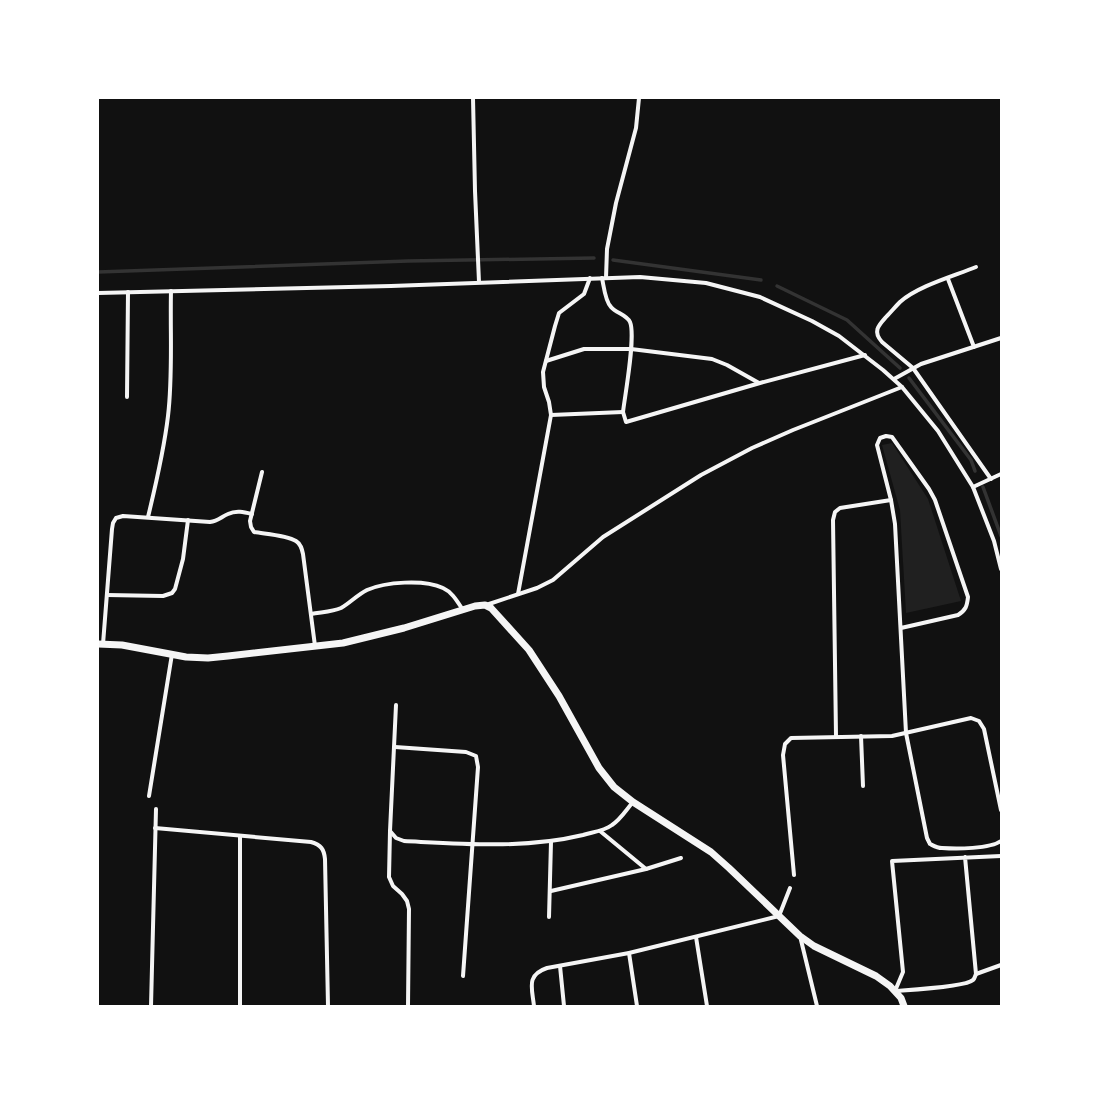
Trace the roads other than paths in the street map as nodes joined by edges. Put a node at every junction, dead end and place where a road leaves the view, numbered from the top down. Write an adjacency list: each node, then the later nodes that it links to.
1 (473, 98): 7 (street)
2 (639, 98): 5 (street)
3 (976, 267): 6 (street)
4 (590, 278): 5 (street); 7 (street); 15 (street)
5 (604, 278): 13 (street); 14 (street)
6 (948, 279): 12 (street); 16 (street)
7 (479, 282): 8 (street)
8 (170, 291): 9 (street); 29 (street)
9 (128, 292): 10 (street); 20 (street)
10 (98, 293)
11 (1001, 338): 12 (street)
12 (974, 347): 16 (street)
13 (632, 349): 15 (street); 18 (street); 21 (street)
14 (865, 355): 17 (street); 18 (street)
15 (546, 361): 22 (street)
16 (913, 368): 17 (street); 25 (street)
17 (894, 378): 19 (street)
18 (760, 383): 21 (street)
19 (902, 387): 26 (street); 32 (street)
20 (127, 397)
21 (623, 412): 22 (street)
22 (551, 415): 32 (street)
23 (262, 472): 28 (street)
24 (1001, 474): 25 (street)
25 (991, 479): 26 (street)
26 (973, 487): 31 (street)
27 (891, 500): 37 (street); 37 (street); 43 (street)
28 (252, 514): 30 (street); 36 (street)
29 (148, 517): 30 (street); 33 (street)
30 (188, 520): 33 (street)
31 (1001, 569)
32 (518, 594): 34 (street)
33 (106, 595): 38 (street)
34 (486, 605): 35 (street); 48 (street)
35 (463, 610): 36 (street); 39 (street)
36 (311, 614): 39 (street)
37 (901, 628): 42 (street)
38 (100, 644): 40 (street)
39 (315, 646): 40 (street)
40 (172, 654): 47 (street)
41 (396, 705): 45 (street)
42 (906, 733): 44 (street); 50 (street); 55 (street)
43 (836, 736): 44 (street); 62 (street)
44 (861, 736): 46 (street)
45 (395, 747): 52 (street); 57 (street)
46 (863, 786)
47 (149, 796)
48 (632, 802): 53 (street); 65 (street)
49 (156, 809): 51 (street)
50 (1001, 810)
51 (155, 828): 54 (street); 75 (street)
52 (390, 831): 57 (street); 78 (street)
53 (600, 831): 56 (street); 61 (street)
54 (240, 836): 76 (street); 77 (street)
55 (1001, 841)
56 (551, 842): 57 (street); 64 (street)
57 (473, 844): 73 (street)
58 (1001, 856): 60 (street)
59 (681, 858): 61 (street)
60 (965, 858): 72 (street); 74 (street)
61 (646, 869): 64 (street)
62 (794, 875)
63 (790, 888): 65 (street)
64 (551, 891): 66 (street)
65 (779, 916): 67 (street); 68 (street)
66 (549, 917)
67 (800, 936): 74 (street); 83 (street)
68 (696, 937): 69 (street); 82 (street)
69 (629, 953): 71 (street); 81 (street)
70 (1001, 964): 72 (street)
71 (560, 966): 79 (street); 80 (street)
72 (976, 974): 74 (street)
73 (463, 976)
74 (895, 991): 84 (street)
75 (151, 1006)
76 (240, 1006)
77 (328, 1006)
78 (408, 1006)
79 (534, 1006)
80 (564, 1006)
81 (637, 1006)
82 (707, 1006)
83 (816, 1006)
84 (904, 1006)

